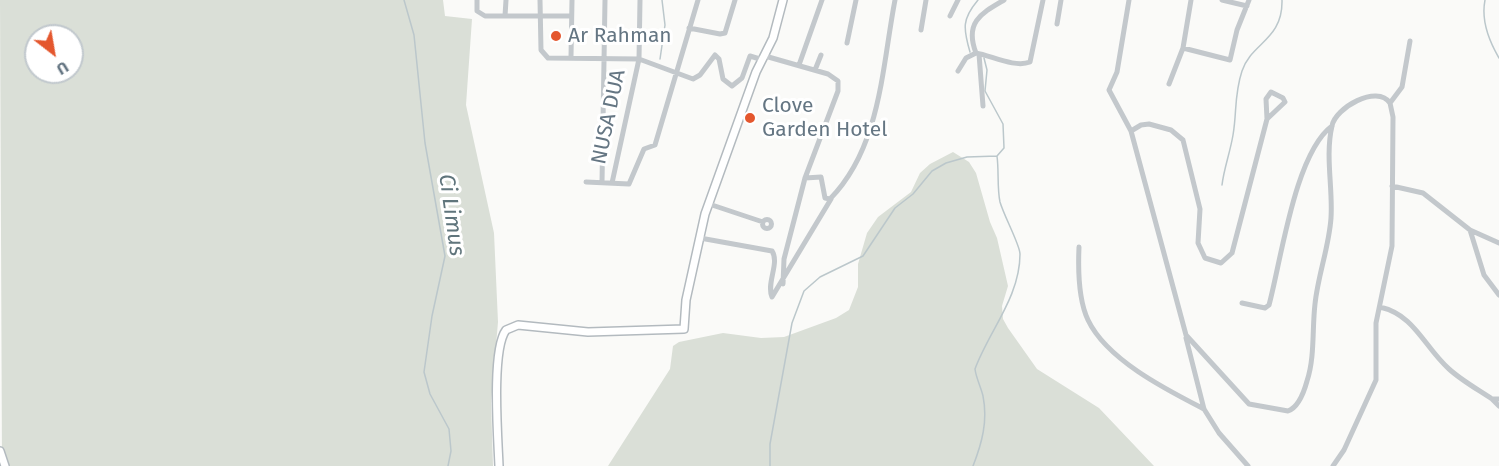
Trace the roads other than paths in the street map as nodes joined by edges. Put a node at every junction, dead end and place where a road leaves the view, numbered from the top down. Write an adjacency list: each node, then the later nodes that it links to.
1 (477, 0): 23 (street)
2 (506, 0): 23 (street)
3 (540, 0): 22 (street)
4 (572, 0): 24 (street)
5 (605, 0): 35 (street)
6 (640, 0): 37 (street, NUSA DUA)
7 (698, 0): 27 (street)
8 (735, 0): 27 (street)
9 (783, 0): 36 (street)
10 (822, 0): 38 (street)
11 (856, 0): 30 (street)
12 (895, 0): 53 (street)
13 (926, 0): 28 (street)
14 (958, 0): 25 (street)
15 (1004, 0): 32 (street)
16 (1044, 0): 32 (street)
17 (1061, 0): 26 (street)
18 (1129, 0): 47 (street)
19 (1191, 0): 31 (street)
20 (1222, 0): 21 (street)
21 (1248, 3): 31 (street)
22 (540, 15): 23 (street); 24 (street); 34 (street)
23 (505, 16)
24 (571, 16): 34 (street)
25 (950, 16)
26 (1057, 24)
27 (689, 28): 41 (street)
28 (921, 30)
29 (1410, 41): 43 (street)
30 (847, 43)
31 (1183, 48): 42 (street)
32 (977, 53): 40 (street); 44 (street)
33 (822, 55): 39 (street)
34 (572, 57): 35 (street)
35 (604, 57): 37 (street); 50 (street)
36 (764, 58): 38 (street); 41 (street); 54 (street)
37 (639, 59): 41 (street); 51 (street, NUSA DUA)
38 (799, 65): 39 (street)
39 (814, 70): 48 (street)
40 (958, 71)
41 (676, 72): 51 (street, NUSA DUA)
42 (1169, 84)
43 (1390, 103): 46 (street); 52 (street)
44 (983, 106)
45 (1267, 119): 45 (street); 47 (street)
46 (1332, 126): 62 (street); 64 (street)
47 (1131, 131): 64 (street)
48 (805, 178): 53 (street); 60 (street)
49 (586, 182): 50 (street, NUSA DUA)
50 (602, 183): 51 (street, NUSA DUA)
51 (612, 183)
52 (1392, 186): 56 (street); 63 (street)
53 (832, 198): 60 (street)
54 (709, 204): 55 (street); 57 (street)
55 (763, 222)
56 (1470, 230): 58 (street); 61 (street)
57 (700, 238): 60 (street); 71 (street)
58 (1499, 243)
59 (1079, 247): 68 (street)
60 (783, 284)
61 (1499, 295)
62 (1242, 303)
63 (1380, 307): 65 (street); 73 (street)
64 (1186, 335): 68 (street)
65 (1492, 399): 66 (street); 67 (street)
66 (1499, 399)
67 (1499, 406)
68 (1204, 409): 72 (street)
69 (0, 451): 70 (street)
70 (5, 466)
71 (499, 466)
72 (1248, 466)
73 (1333, 466)

